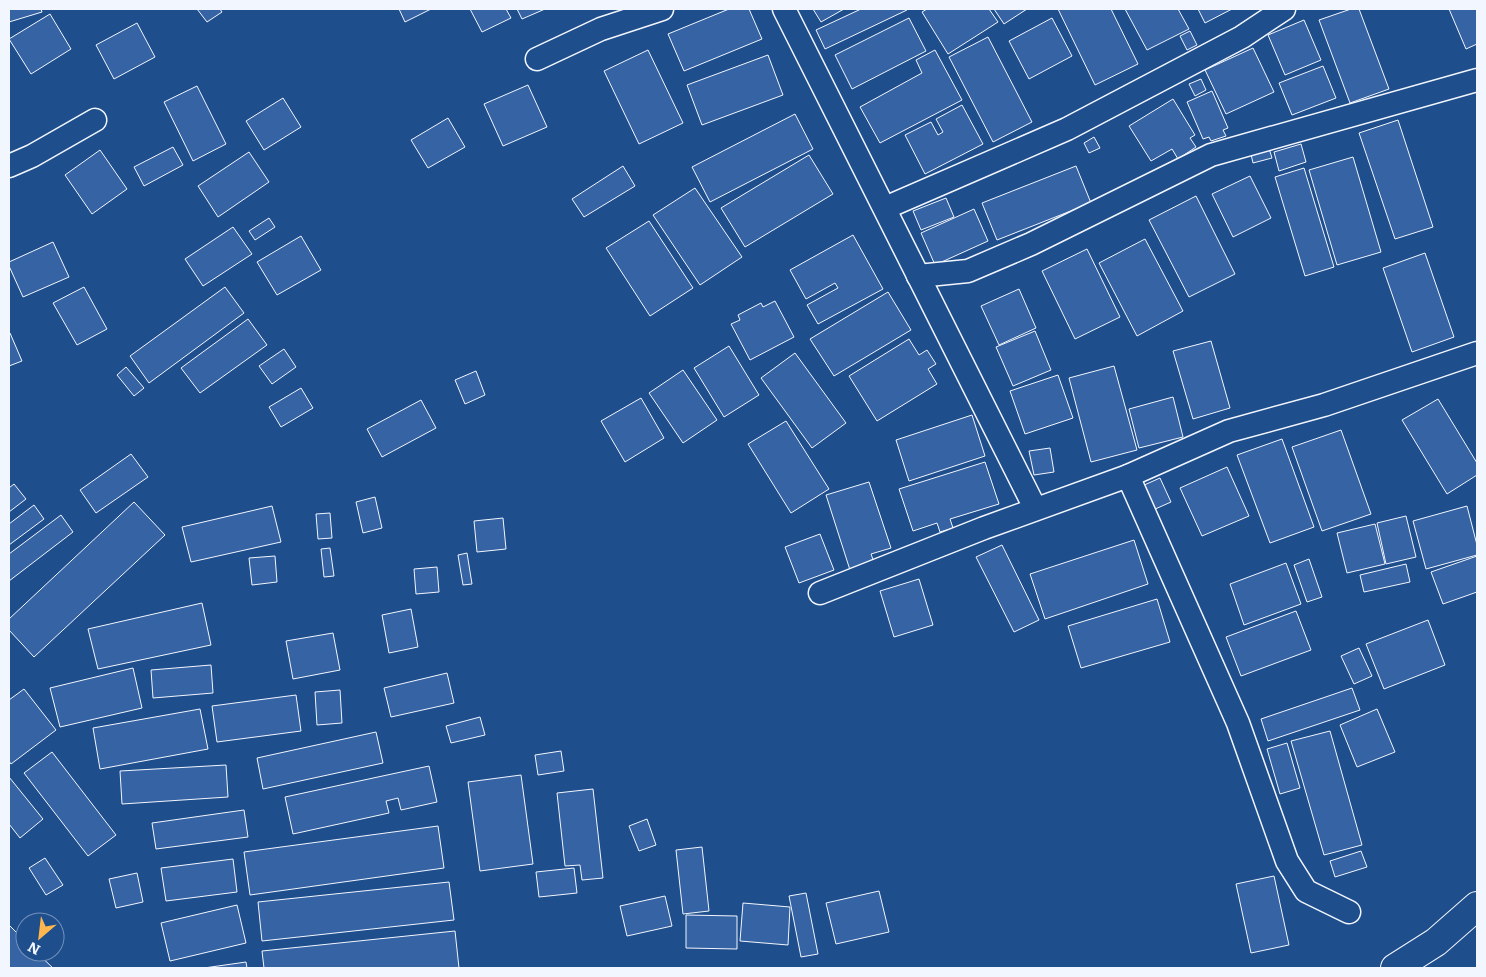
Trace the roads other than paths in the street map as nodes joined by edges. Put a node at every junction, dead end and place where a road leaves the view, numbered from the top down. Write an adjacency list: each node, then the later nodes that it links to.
1 (662, 9): 4 (street)
2 (784, 9): 8 (street)
3 (1284, 9): 8 (street)
4 (537, 59)
5 (1477, 80): 9 (street)
6 (94, 120): 7 (street)
7 (9, 166)
8 (884, 208): 9 (street)
9 (918, 276): 12 (street)
10 (1477, 353): 11 (street)
11 (1128, 476): 12 (street); 15 (street)
12 (1035, 508): 13 (street)
13 (820, 593)
14 (1477, 906): 16 (main road)
15 (1349, 912)
16 (1395, 968)

